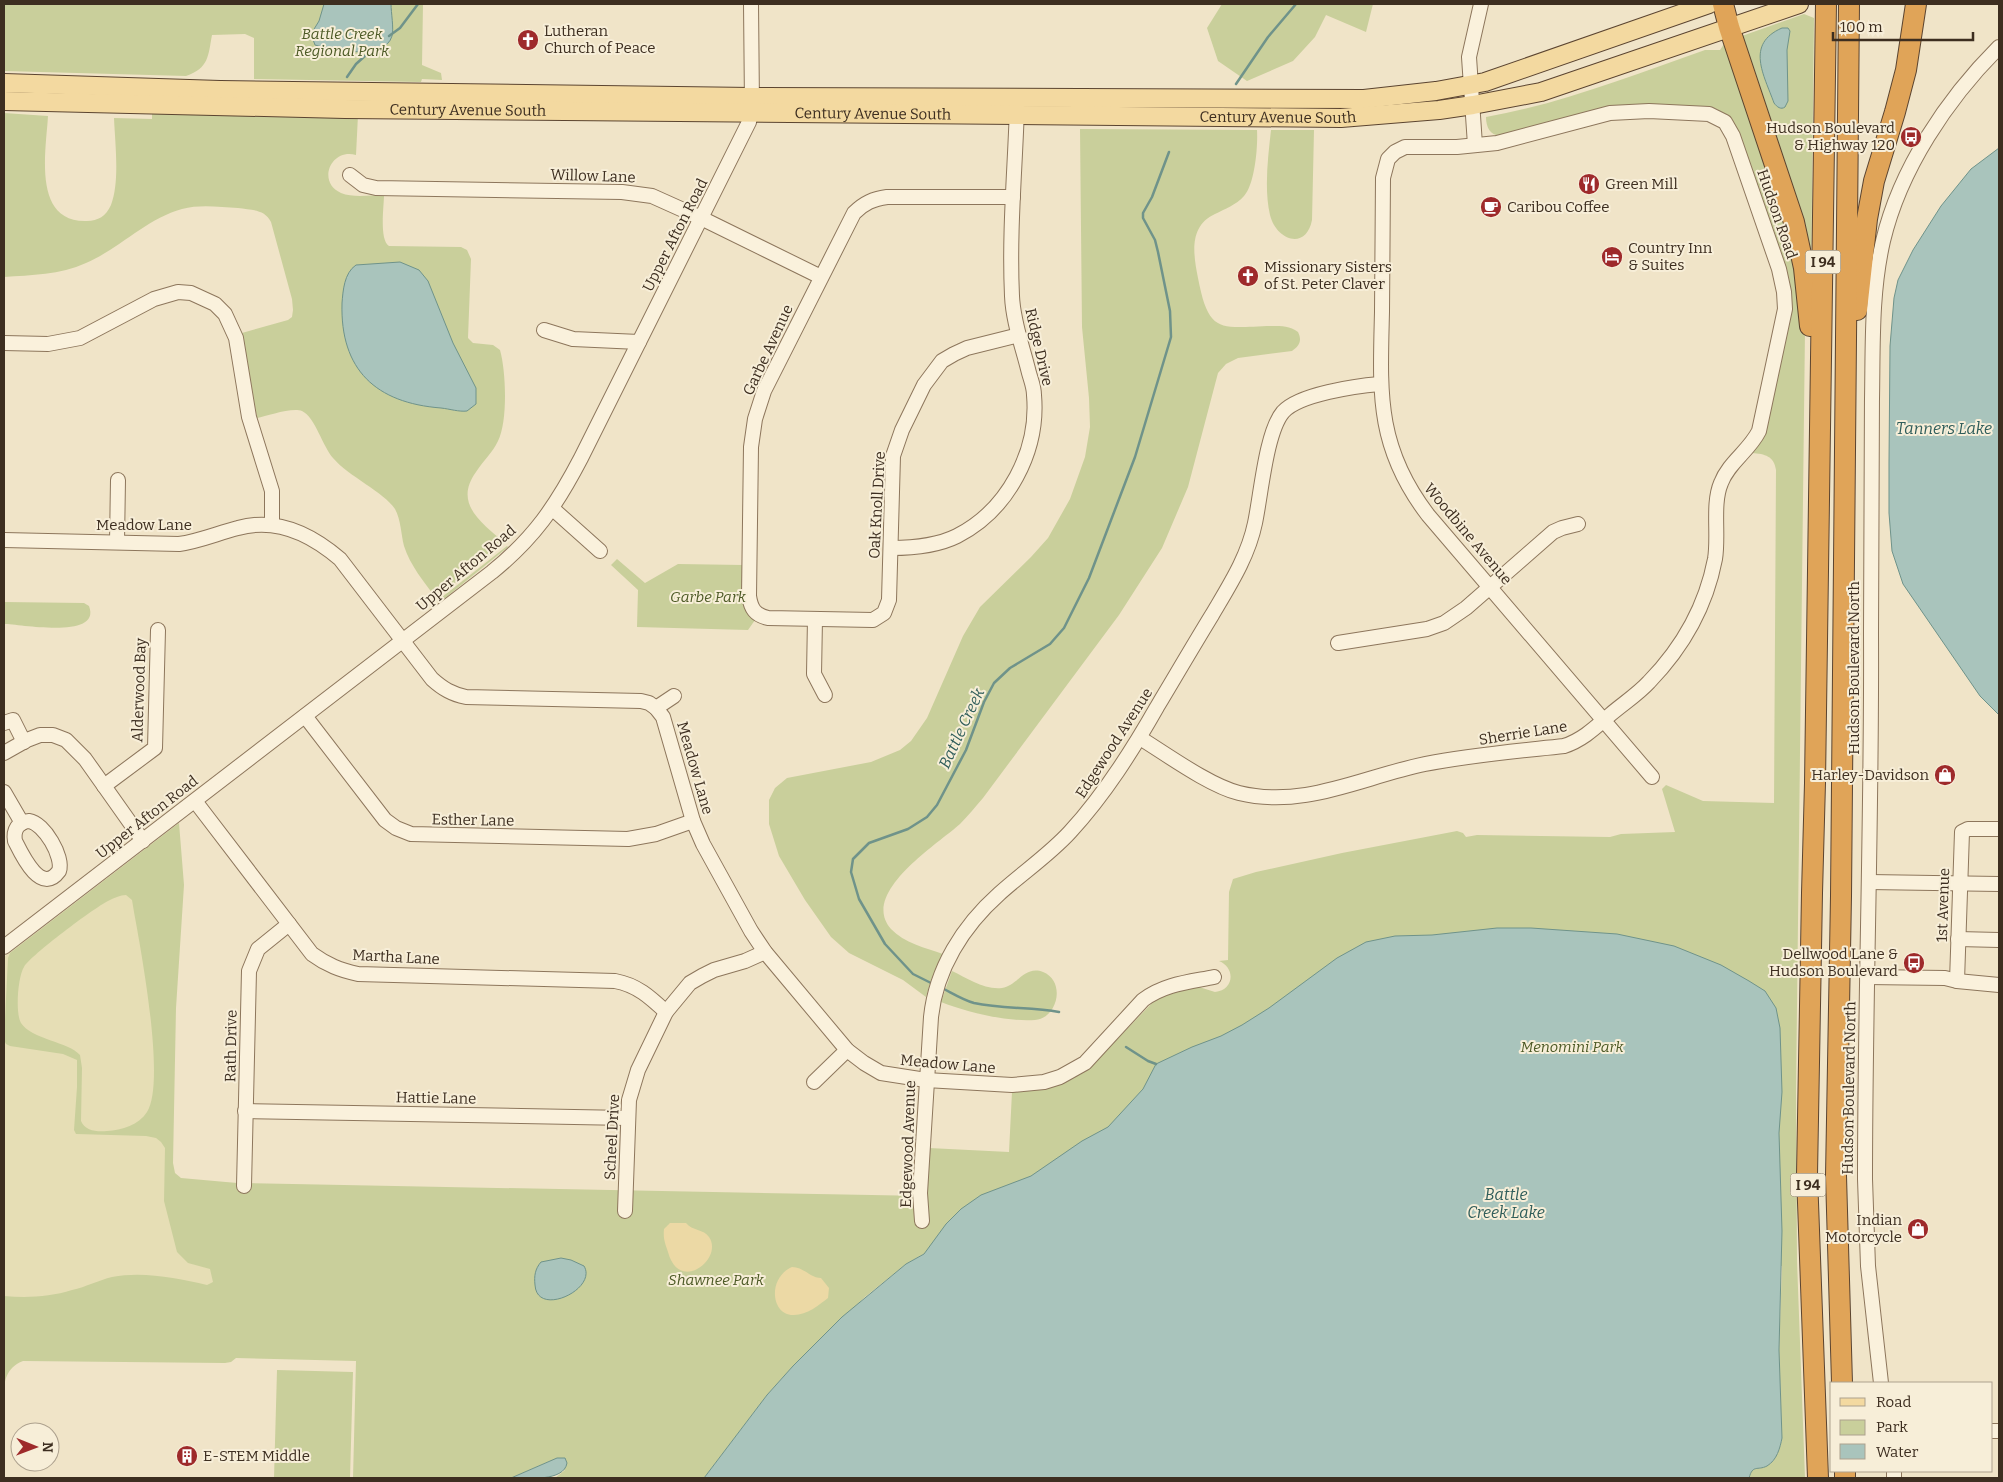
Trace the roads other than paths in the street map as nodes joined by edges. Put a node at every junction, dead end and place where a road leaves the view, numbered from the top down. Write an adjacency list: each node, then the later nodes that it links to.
1 (752, 4): 15 (street, Upper Afton Road)
2 (1481, 4): 12 (street)
3 (1709, 4): 12 (main road, Century Avenue South)
4 (1723, 4): 9 (highway)
5 (1799, 4): 9 (main road, Century Avenue South)
6 (1826, 4): 30 (highway, I 94)
7 (1916, 4): 29 (highway)
8 (1848, 12): 29 (highway, I 94)
9 (1729, 27): 14 (main road, Century Avenue South); 30 (highway)
10 (1999, 47): 60 (street, Hudson Boulevard North)
11 (4, 83): 15 (main road, Century Avenue South)
12 (1471, 85): 14 (street); 16 (main road, Century Avenue South)
13 (4, 101): 15 (main road, Century Avenue South)
14 (1473, 105): 16 (main road, Century Avenue South); 17 (street)
15 (752, 106): 16 (main road, Century Avenue South); 20 (street, Upper Afton Road)
16 (1017, 107): 19 (street, Ridge Drive)
17 (1475, 145): 26 (street, Woodbine Avenue); 27 (street, Hudson Road)
18 (350, 175): 20 (street, Willow Lane)
19 (1013, 197): 21 (street, Garbe Avenue); 23 (street, Ridge Drive)
20 (701, 218): 21 (street, Willow Lane); 24 (street, Upper Afton Road)
21 (821, 277): 39 (street, Garbe Avenue)
22 (544, 330): 24 (street)
23 (1019, 335): 36 (street, Oak Knoll Drive); 36 (street, Ridge Drive)
24 (639, 342): 31 (street, Upper Afton Road)
25 (4, 343): 32 (street)
26 (1380, 384): 38 (street, Woodbine Avenue); 49 (street, Edgewood Avenue)
27 (1747, 449): 47 (street, Sherrie Lane)
28 (118, 480): 35 (street)
29 (1844, 484): 81 (highway, I 94)
30 (1818, 498): 83 (highway, I 94)
31 (553, 509): 37 (street); 41 (street, Upper Afton Road)
32 (272, 524): 35 (street, Meadow Lane); 41 (street, Meadow Lane)
33 (1578, 524): 38 (street)
34 (4, 540): 35 (street, Meadow Lane)
35 (117, 542)
36 (891, 548): 39 (street, Oak Knoll Drive)
37 (600, 551)
38 (1490, 587): 42 (street); 47 (street, Woodbine Avenue)
39 (815, 619): 43 (street)
40 (158, 630): 53 (street, Alderwood Bay)
41 (403, 641): 45 (street, Meadow Lane); 46 (street, Upper Afton Road)
42 (1338, 643)
43 (825, 695)
44 (674, 696): 45 (street)
45 (656, 708): 57 (street, Meadow Lane)
46 (305, 716): 55 (street, Upper Afton Road); 57 (street, Esther Lane)
47 (1604, 720): 49 (street, Sherrie Lane); 52 (street, Woodbine Avenue)
48 (4, 723): 50 (street)
49 (1140, 738): 74 (street, Edgewood Avenue)
50 (24, 742): 51 (street); 53 (street)
51 (4, 754)
52 (1652, 777)
53 (104, 786): 59 (street)
54 (4, 792): 56 (street)
55 (195, 801): 59 (street, Upper Afton Road); 63 (street, Martha Lane)
56 (22, 822)
57 (693, 822): 67 (street, Meadow Lane)
58 (1999, 829): 61 (street, 1st Avenue)
59 (143, 841): 66 (street, Upper Afton Road)
60 (1868, 882): 61 (street); 69 (street, Hudson Boulevard North)
61 (1960, 883): 62 (street); 64 (street, 1st Avenue)
62 (1999, 884)
63 (289, 924): 72 (street, Martha Lane); 76 (street, Rath Drive)
64 (1958, 939): 65 (street); 70 (street, 1st Avenue)
65 (1999, 940)
66 (4, 947)
67 (765, 952): 72 (street, Scheel Drive); 73 (street, Meadow Lane)
68 (1214, 977): 74 (street, Meadow Lane)
69 (1867, 977): 70 (street); 82 (street, Hudson Boulevard North)
70 (1957, 981): 71 (street)
71 (1999, 985)
72 (666, 1012): 77 (street, Scheel Drive)
73 (847, 1050): 74 (street, Meadow Lane); 75 (street)
74 (926, 1080): 80 (street, Edgewood Avenue)
75 (814, 1082)
76 (246, 1111): 77 (street, Hattie Lane); 78 (street, Rath Drive)
77 (627, 1118): 79 (street, Scheel Drive)
78 (244, 1186)
79 (625, 1212)
80 (922, 1221)
81 (1842, 1382)
82 (1881, 1382)
83 (1818, 1478)

